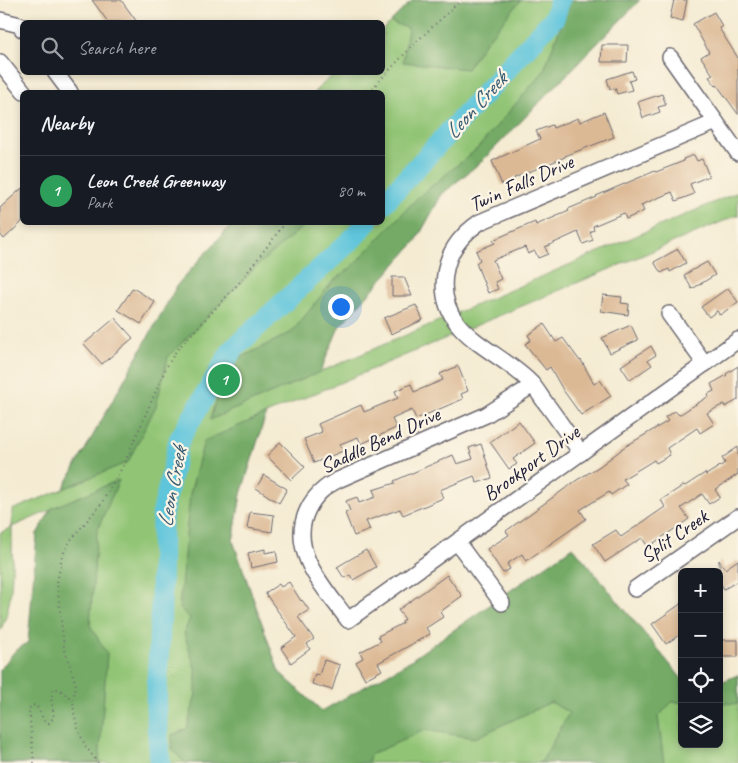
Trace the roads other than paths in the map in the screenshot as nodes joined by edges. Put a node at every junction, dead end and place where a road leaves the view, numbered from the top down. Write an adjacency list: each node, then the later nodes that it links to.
1 (0, 20): 2 (street)
2 (20, 25)
3 (670, 57): 8 (street)
4 (0, 62): 6 (street)
5 (57, 75): 7 (street)
6 (22, 90)
7 (68, 90)
8 (716, 122): 9 (street); 13 (street, Twin Falls Drive)
9 (738, 153)
10 (669, 314): 12 (street)
11 (738, 340): 12 (street, Brookport Drive)
12 (705, 364): 14 (street, Brookport Drive)
13 (533, 385): 14 (street, Twin Falls Drive); 19 (street, Saddle Bend Drive)
14 (581, 452): 16 (street, Brookport Drive)
15 (738, 517): 17 (street, Split Creek)
16 (457, 542): 18 (street); 19 (street, Brookport Drive)
17 (635, 589)
18 (502, 604)
19 (348, 620)

